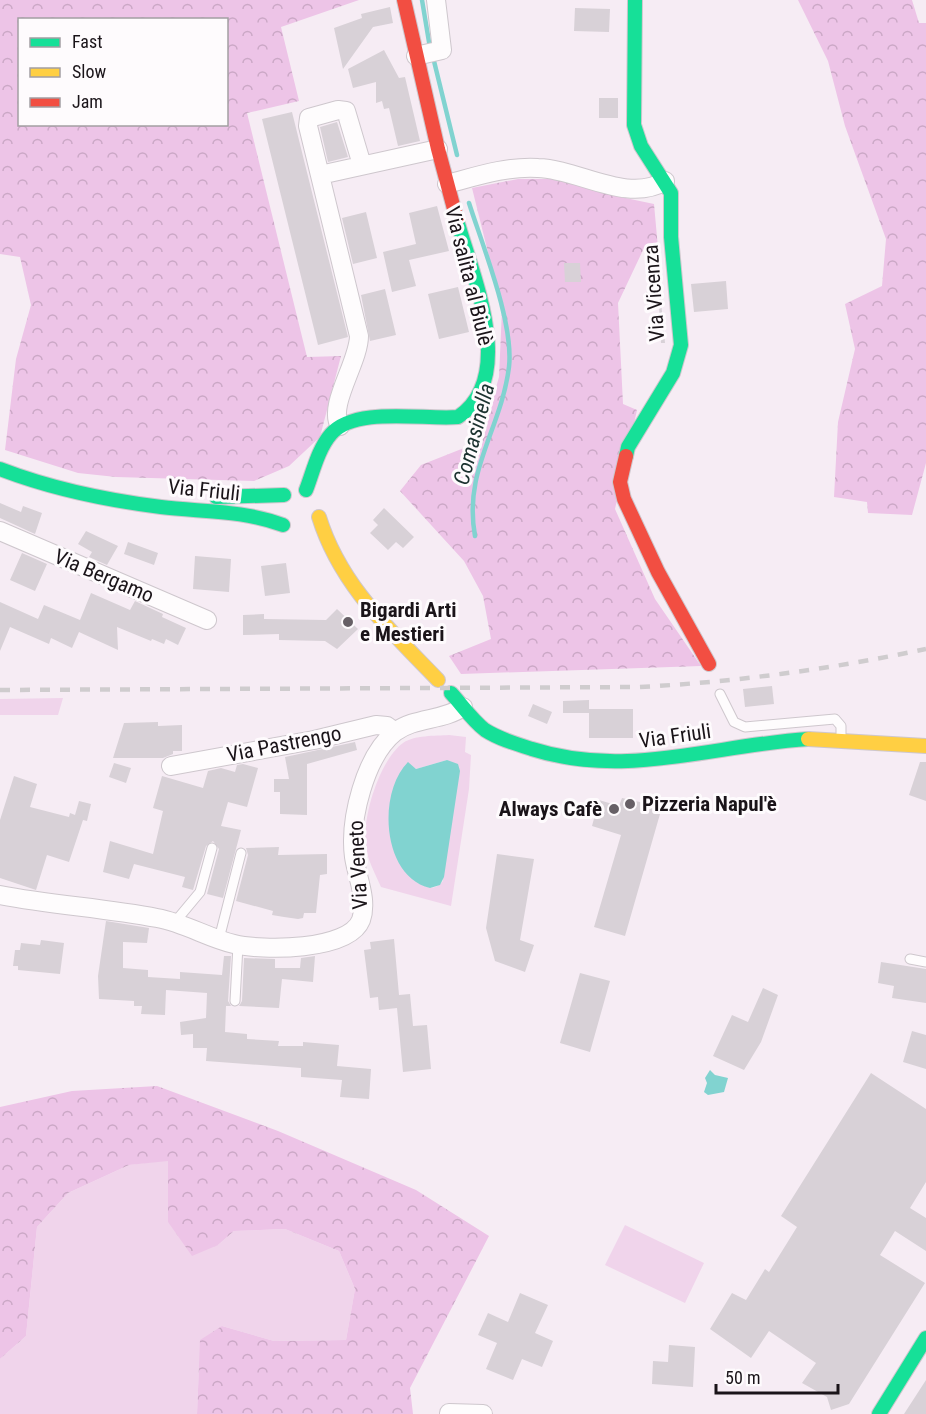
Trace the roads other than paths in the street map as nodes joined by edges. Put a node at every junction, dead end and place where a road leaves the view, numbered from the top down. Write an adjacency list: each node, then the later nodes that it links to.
1 (404, 0): 4 (street, Via salita al Biulè)
2 (436, 0): 4 (street)
3 (635, 0): 8 (street, Via Vicenza)
4 (426, 54): 5 (street, Via salita al Biulè)
5 (438, 149): 6 (street); 9 (street, Via salita al Biulè)
6 (362, 165): 7 (street); 7 (street)
7 (320, 176): 10 (street)
8 (665, 181): 9 (street); 21 (street, Via Vicenza)
9 (447, 184): 10 (street, Via salita al Biulè)
10 (340, 426): 12 (street)
11 (0, 469): 14 (street, Via Friuli)
12 (306, 490): 13 (street); 15 (street)
13 (284, 495): 14 (street, Via Friuli); 16 (street)
14 (120, 500): 16 (street, Via Friuli)
15 (319, 517): 16 (street); 19 (street)
16 (283, 525)
17 (0, 531): 20 (street, Via Bergamo)
18 (320, 558): 19 (street)
19 (358, 594): 22 (street)
20 (207, 620)
21 (709, 664)
22 (438, 680)
23 (720, 694): 26 (lane)
24 (457, 700): 25 (street); 26 (street, Via Friuli)
25 (395, 732): 28 (street, Via Pastrengo); 34 (street, Via Veneto)
26 (841, 738): 27 (street, Via Friuli)
27 (926, 746)
28 (171, 766)
29 (212, 848): 32 (lane)
30 (241, 854): 33 (lane)
31 (0, 895): 32 (street, Via Veneto)
32 (176, 922): 33 (street, Via Veneto)
33 (219, 939): 34 (street, Via Veneto)
34 (238, 945): 37 (lane)
35 (909, 959): 36 (lane)
36 (926, 962)
37 (235, 1001)
38 (926, 1338): 41 (street)
39 (449, 1413): 40 (street)
40 (483, 1414)
41 (879, 1414)

